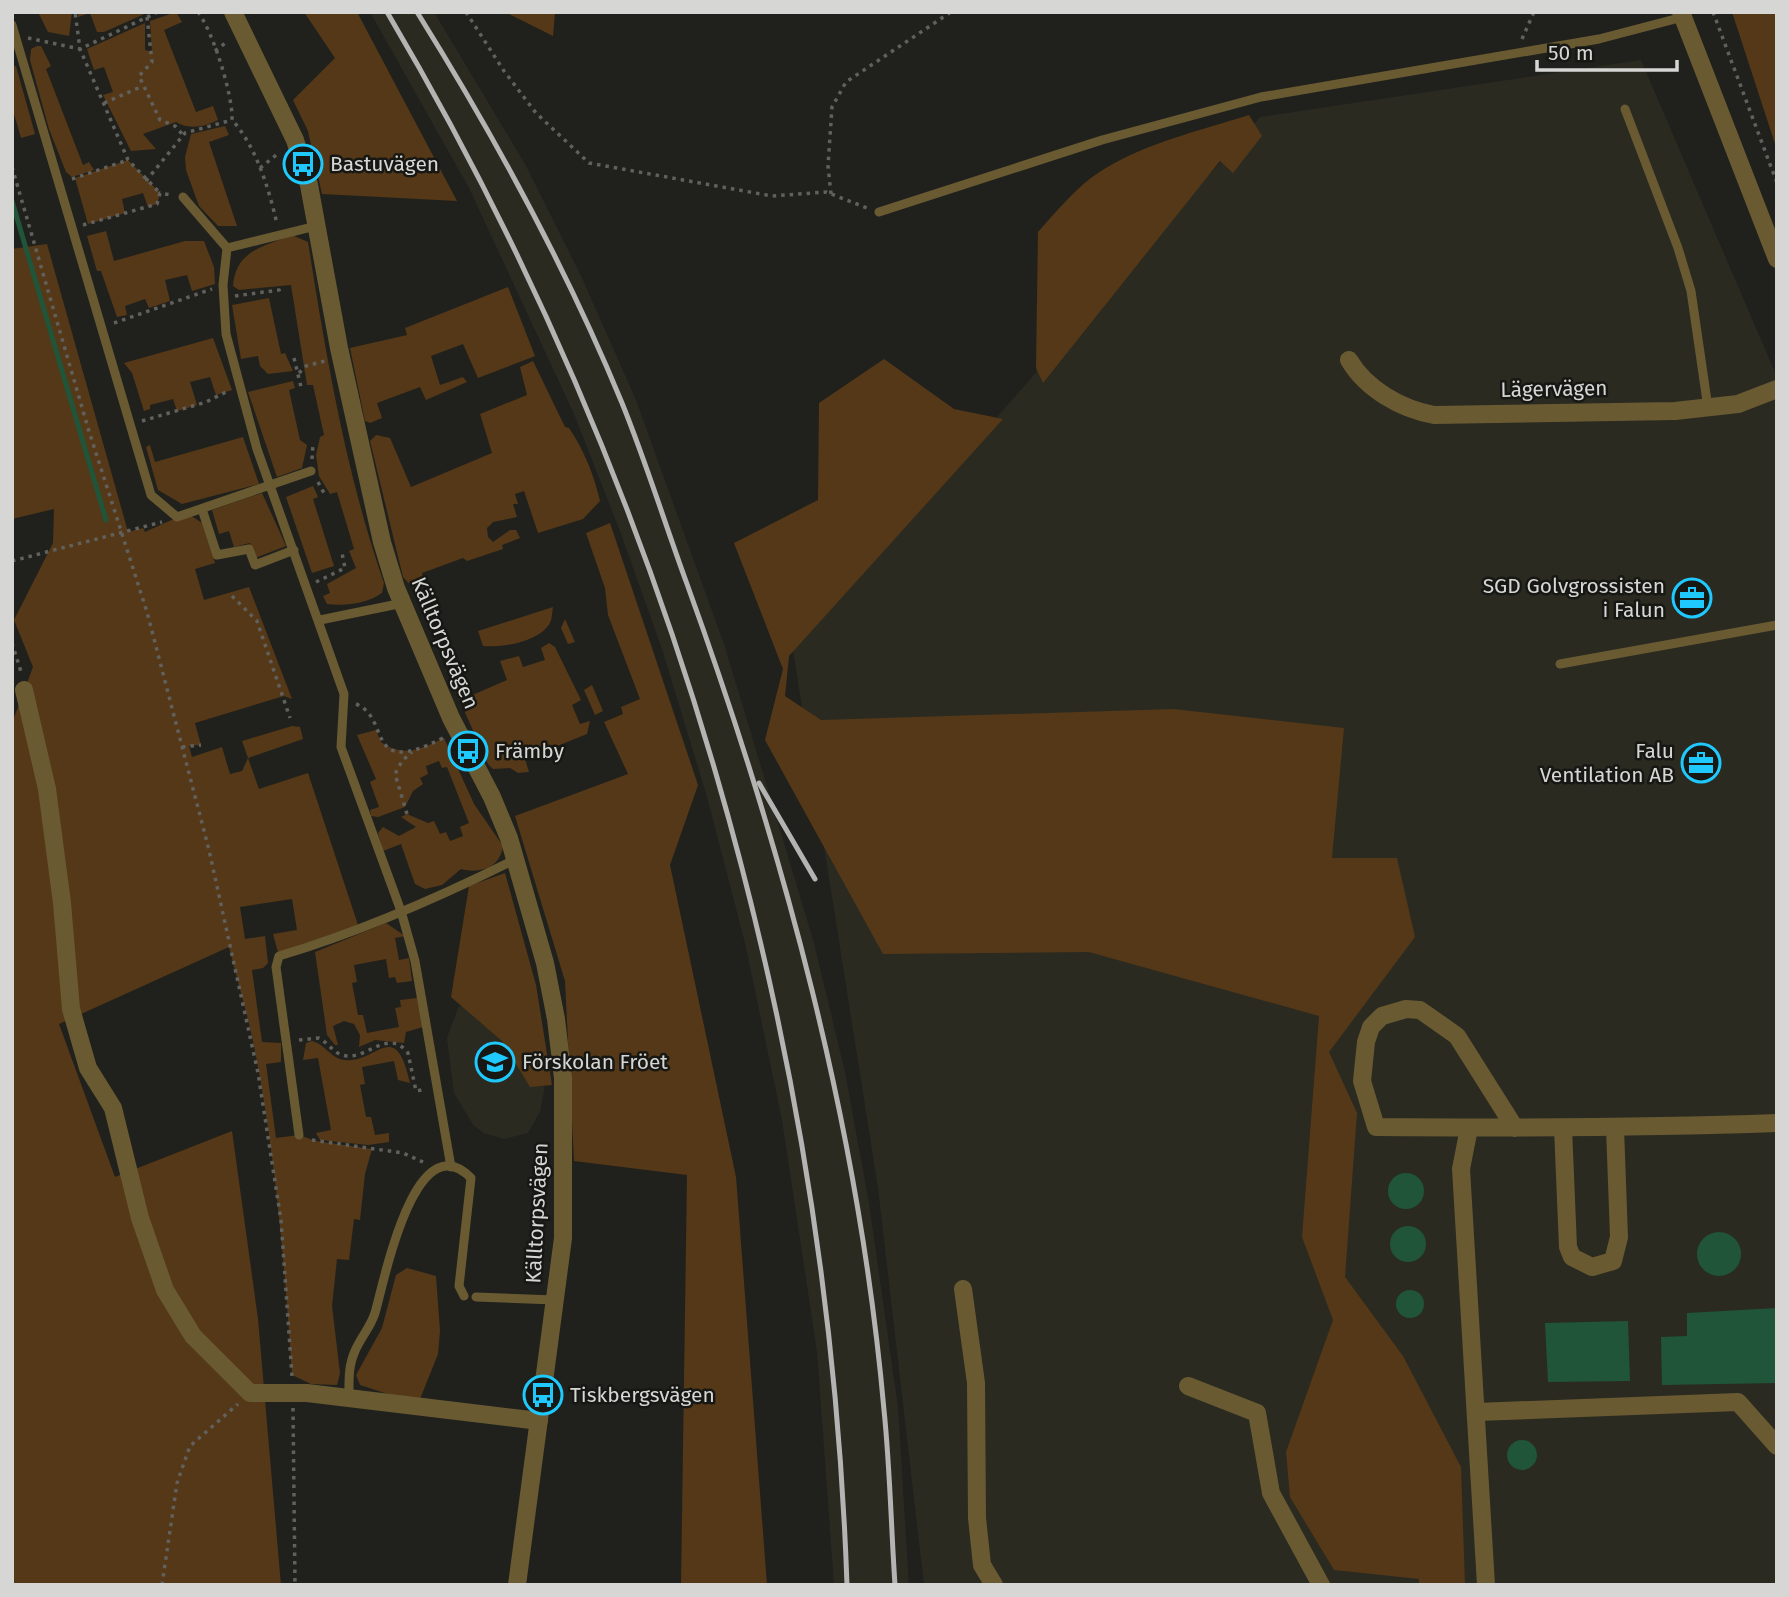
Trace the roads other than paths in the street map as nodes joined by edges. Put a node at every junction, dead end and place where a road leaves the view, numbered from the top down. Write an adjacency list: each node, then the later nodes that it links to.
1 (233, 12): 7 (street, Källtorpsvägen)
2 (1682, 15): 6 (lane); 9 (street)
3 (12, 25): 15 (lane)
4 (1625, 109): 12 (lane)
5 (183, 197): 8 (lane)
6 (878, 212)
7 (316, 226): 8 (lane); 17 (street, Källtorpsvägen)
8 (227, 248): 14 (lane)
9 (1777, 259)
10 (1349, 360): 12 (street, Lägervägen)
11 (1777, 389): 12 (street, Lägervägen)
12 (1708, 408)
13 (311, 471): 14 (lane)
14 (271, 486): 15 (lane); 16 (lane)
15 (202, 509): 16 (lane)
16 (294, 550): 18 (lane)
17 (403, 603): 18 (lane); 22 (street, Källtorpsvägen)
18 (320, 620): 23 (lane)
19 (1777, 625): 20 (lane)
20 (1560, 664)
21 (24, 690): 36 (street)
22 (516, 859): 23 (lane); 34 (street, Källtorpsvägen)
23 (401, 911): 29 (lane); 30 (lane)
24 (1777, 1123): 28 (street)
25 (1469, 1128): 26 (street); 26 (street); 37 (street)
26 (1514, 1128): 27 (street)
27 (1563, 1128): 28 (street); 28 (street)
28 (1615, 1128)
29 (299, 1135)
30 (451, 1167): 32 (lane); 36 (lane)
31 (962, 1289): 41 (street)
32 (464, 1296)
33 (476, 1297): 34 (lane)
34 (555, 1300): 38 (street, Källtorpsvägen)
35 (1188, 1385): 42 (street)
36 (349, 1398): 38 (street)
37 (1476, 1412): 39 (street); 43 (street)
38 (540, 1421): 40 (street, Källtorpsvägen)
39 (1777, 1446)
40 (517, 1585)
41 (994, 1585)
42 (1321, 1585)
43 (1486, 1585)

